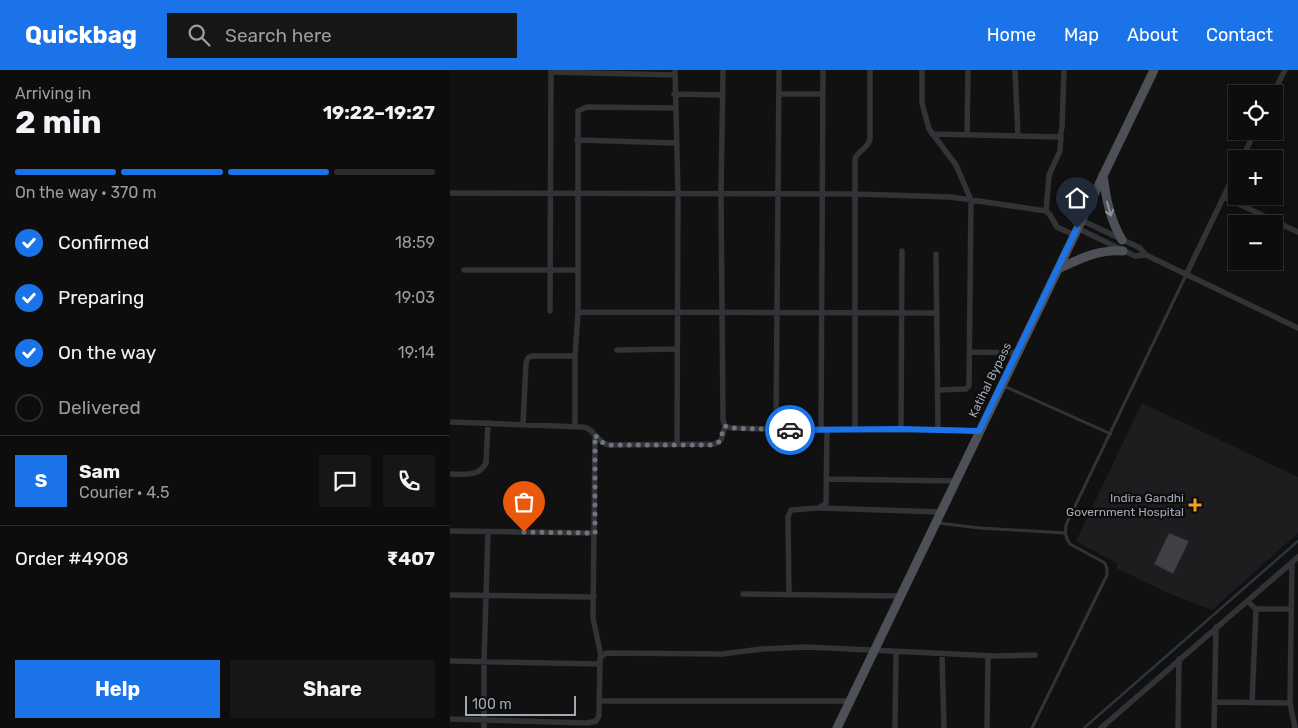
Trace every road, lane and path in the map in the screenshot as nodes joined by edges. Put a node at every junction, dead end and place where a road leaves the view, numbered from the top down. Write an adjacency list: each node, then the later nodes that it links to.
1 (723, 70): 17 (street)
2 (779, 70): 15 (street)
3 (823, 70): 16 (street)
4 (870, 70): 34 (street)
5 (922, 70): 19 (street)
6 (968, 70): 20 (street)
7 (1015, 70): 21 (street)
8 (1064, 70): 22 (street)
9 (1154, 70): 25 (main road, Katihal Bypass)
10 (1285, 70): 13 (street)
11 (551, 71): 12 (street); 28 (street)
12 (675, 73): 14 (street)
13 (1278, 85)
14 (674, 94): 17 (street); 18 (street)
15 (779, 94): 16 (street); 32 (street)
16 (822, 94): 33 (street)
17 (722, 95): 31 (street)
18 (675, 108): 23 (street); 24 (street)
19 (932, 134): 20 (street); 36 (street)
20 (967, 135): 21 (street)
21 (1018, 136): 22 (street)
22 (1061, 136): 37 (street)
23 (577, 140): 24 (street); 29 (street)
24 (676, 144): 30 (street)
25 (1103, 175): 38 (main road, Katihal Bypass); 40 (main road, one-way to 40)
26 (1228, 188): 35 (street)
27 (450, 193): 28 (street)
28 (549, 194): 29 (street); 46 (street)
29 (577, 194): 30 (street); 47 (street)
30 (678, 194): 31 (street); 52 (street)
31 (721, 194): 32 (street); 53 (street)
32 (778, 194): 33 (street); 54 (street)
33 (822, 194): 34 (street); 55 (street)
34 (856, 194): 36 (street); 56 (street)
35 (1224, 197): 39 (street); 49 (street)
36 (971, 200): 37 (street); 62 (street)
37 (1046, 211): 38 (street)
38 (1077, 228): 40 (street); 41 (street); 48 (main road, Katihal Bypass)
39 (1297, 230)
40 (1122, 240): 44 (street)
41 (1123, 250): 44 (street); 48 (main road)
42 (902, 251): 57 (street)
43 (936, 254): 58 (street)
44 (1146, 256): 49 (street)
45 (464, 270): 46 (street)
46 (551, 270): 47 (street); 50 (street)
47 (577, 270): 51 (street)
48 (1058, 270): 63 (main road, Katihal Bypass)
49 (1186, 274): 59 (street); 78 (lane)
50 (550, 311)
51 (578, 312): 52 (street); 64 (street)
52 (678, 312): 53 (street); 61 (street)
53 (722, 312): 54 (street); 71 (street)
54 (778, 312): 55 (street); 73 (street)
55 (822, 312): 56 (street); 74 (street)
56 (854, 312): 57 (street); 75 (street)
57 (902, 312): 58 (street); 72 (street)
58 (937, 313): 66 (street)
59 (1298, 328)
60 (617, 350): 61 (street)
61 (678, 350): 80 (street)
62 (971, 352): 63 (street); 66 (street)
63 (1017, 353): 65 (main road, Katihal Bypass)
64 (575, 356): 69 (street); 70 (street)
65 (1002, 385): 77 (main road, Katihal Bypass); 78 (lane)
66 (938, 390): 76 (street)
67 (450, 422): 68 (street)
68 (488, 423): 69 (street); 81 (street)
69 (524, 424): 70 (street)
70 (575, 426): 79 (street)
71 (725, 426): 73 (street); 80 (street)
72 (901, 429): 75 (street); 76 (street)
73 (776, 430): 74 (street)
74 (824, 430): 75 (street); 82 (street)
75 (855, 430)
76 (938, 430): 77 (street)
77 (979, 431): 83 (main road, Katihal Bypass)
78 (1111, 434): 90 (lane)
79 (595, 435): 80 (street); 89 (street)
80 (677, 445)
81 (450, 474)
82 (826, 479): 83 (street); 84 (street)
83 (955, 481): 85 (main road, Katihal Bypass)
84 (819, 508): 85 (street); 94 (street)
85 (940, 512): 86 (main road, Katihal Bypass)
86 (935, 523): 90 (lane); 98 (main road, Katihal Bypass)
87 (450, 531): 88 (street)
88 (488, 532): 89 (street); 96 (street)
89 (595, 533): 99 (street)
90 (1065, 533): 131 (lane)
91 (1298, 557): 92 (street)
92 (1292, 562): 97 (street); 100 (street)
93 (743, 594): 94 (street)
94 (789, 594): 98 (street)
95 (450, 595): 96 (street)
96 (486, 595): 99 (street); 113 (street)
97 (1295, 595): 102 (street)
98 (900, 596): 105 (main road, Katihal Bypass)
99 (594, 597): 109 (street)
100 (1247, 601): 101 (street); 103 (street)
101 (1256, 609): 102 (street); 120 (street)
102 (1292, 609): 104 (street)
103 (1216, 627): 111 (street); 119 (street)
104 (1295, 630): 115 (street)
105 (874, 650): 106 (street); 109 (street); 118 (main road, Katihal Bypass)
106 (896, 653): 107 (street); 128 (street)
107 (942, 654): 110 (street); 129 (street)
108 (1035, 655): 110 (street)
109 (602, 656): 114 (street)
110 (988, 656): 130 (street)
111 (1179, 659): 132 (street); 133 (street)
112 (450, 661): 113 (street)
113 (484, 662): 114 (street); 124 (street)
114 (600, 664): 117 (street)
115 (1290, 676): 116 (street); 121 (street)
116 (1298, 676)
117 (599, 701): 118 (street); 122 (street)
118 (850, 701): 127 (main road, Katihal Bypass)
119 (1214, 702): 120 (street); 134 (street)
120 (1252, 703): 121 (street)
121 (1290, 703): 135 (street)
122 (599, 716): 124 (street); 126 (street)
123 (450, 719): 124 (street)
124 (484, 720): 125 (street)
125 (484, 728)
126 (599, 728)
127 (837, 728)
128 (895, 728)
129 (944, 728)
130 (987, 728)
131 (1032, 728)
132 (1101, 728)
133 (1178, 728)
134 (1214, 728)
135 (1294, 728)

